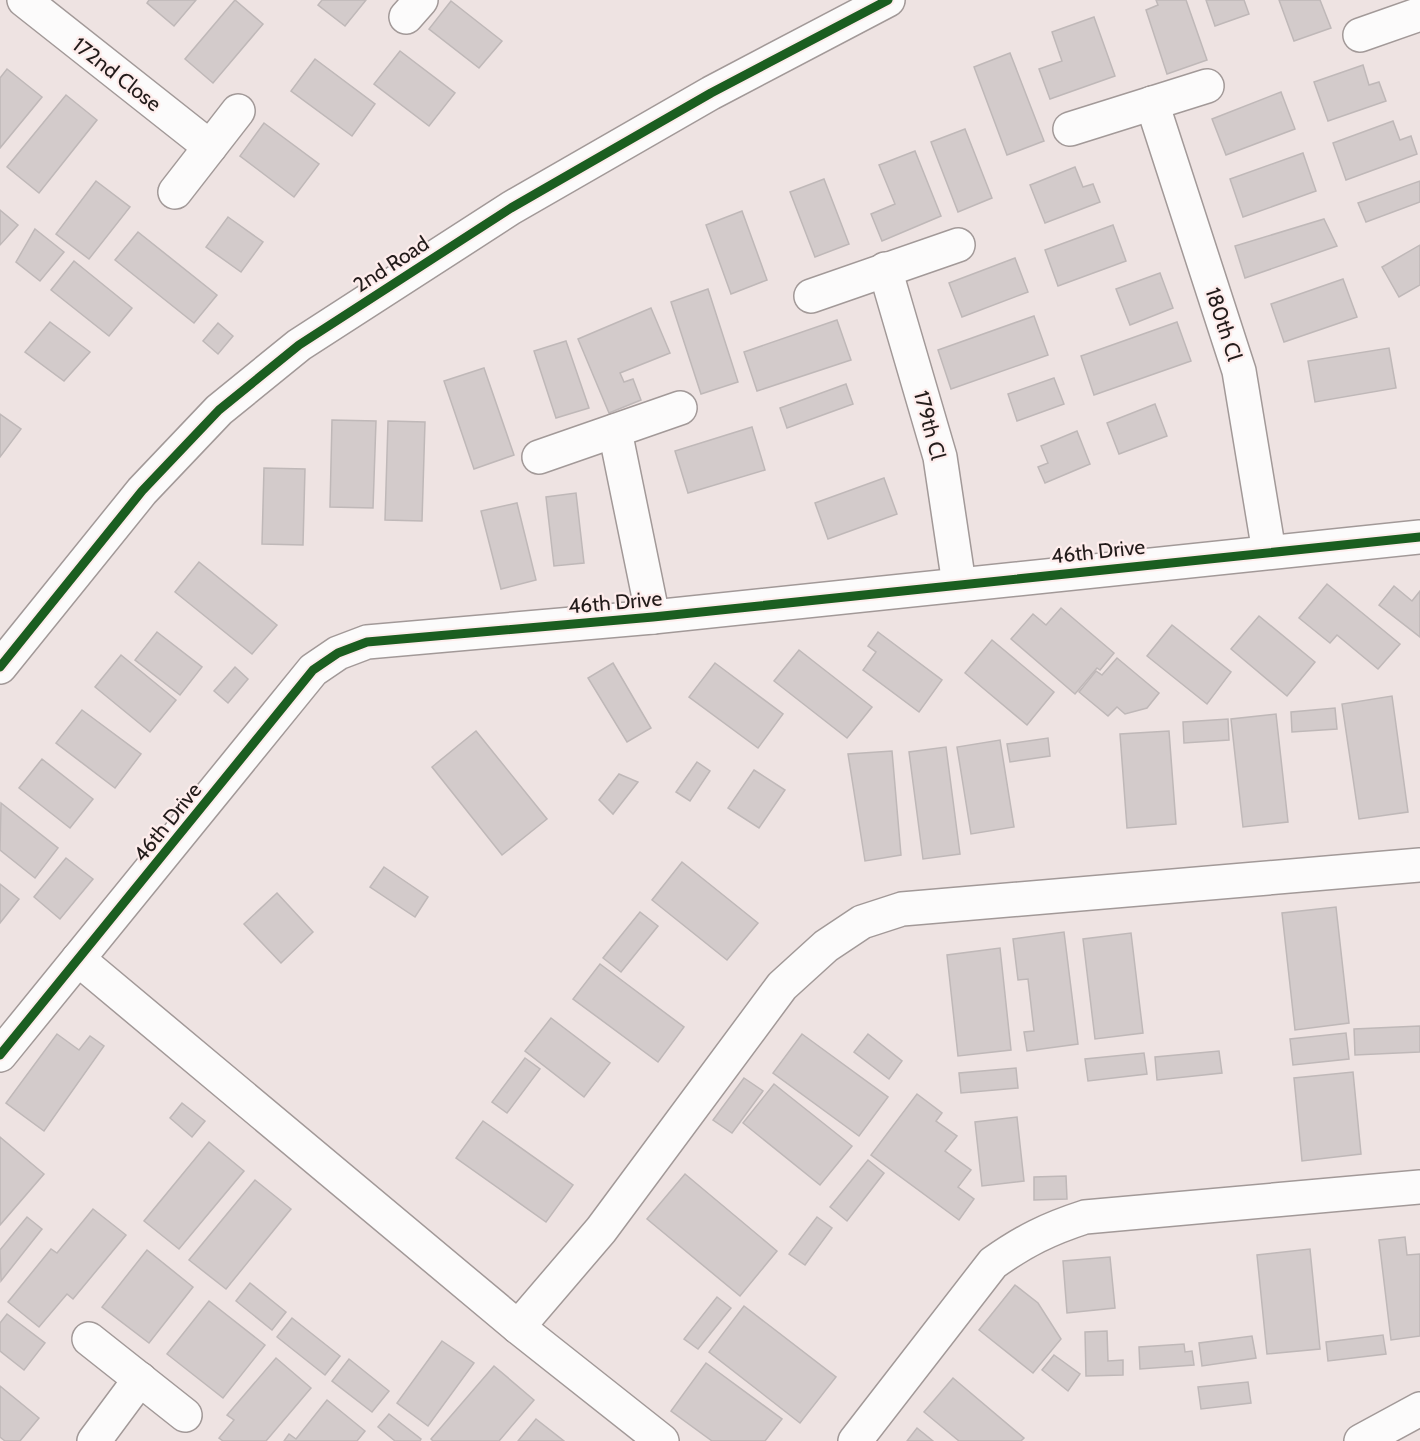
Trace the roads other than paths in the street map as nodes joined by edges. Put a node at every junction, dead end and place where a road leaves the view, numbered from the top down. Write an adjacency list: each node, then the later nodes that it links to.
1 (24, 0): 9 (street, 172nd Close)
2 (888, 0): 21 (street, 2nd Road)
3 (1420, 14): 4 (street)
4 (1360, 35)
5 (1207, 86): 6 (street)
6 (1152, 103): 8 (street); 18 (street, 180th Cl)
7 (238, 111): 9 (street)
8 (1071, 129)
9 (210, 147): 10 (street)
10 (175, 192)
11 (958, 245): 12 (street)
12 (885, 269): 13 (street); 19 (street, 179th Cl)
13 (811, 296)
14 (680, 408): 15 (street)
15 (615, 431): 16 (street); 20 (street)
16 (539, 457)
17 (1420, 537): 18 (street, 46th Drive)
18 (1269, 552): 19 (street, 46th Drive)
19 (959, 584): 20 (street, 46th Drive)
20 (653, 617): 23 (street, 46th Drive)
21 (3, 659)
22 (1420, 865): 26 (street)
23 (78, 958): 24 (street, 46th Drive); 26 (street)
24 (0, 1055)
25 (1420, 1187): 33 (street)
26 (518, 1327): 32 (street)
27 (88, 1339): 28 (street)
28 (140, 1379): 30 (street); 31 (street)
29 (1420, 1409): 34 (street)
30 (185, 1415)
31 (94, 1441)
32 (662, 1441)
33 (855, 1441)
34 (1361, 1441)

